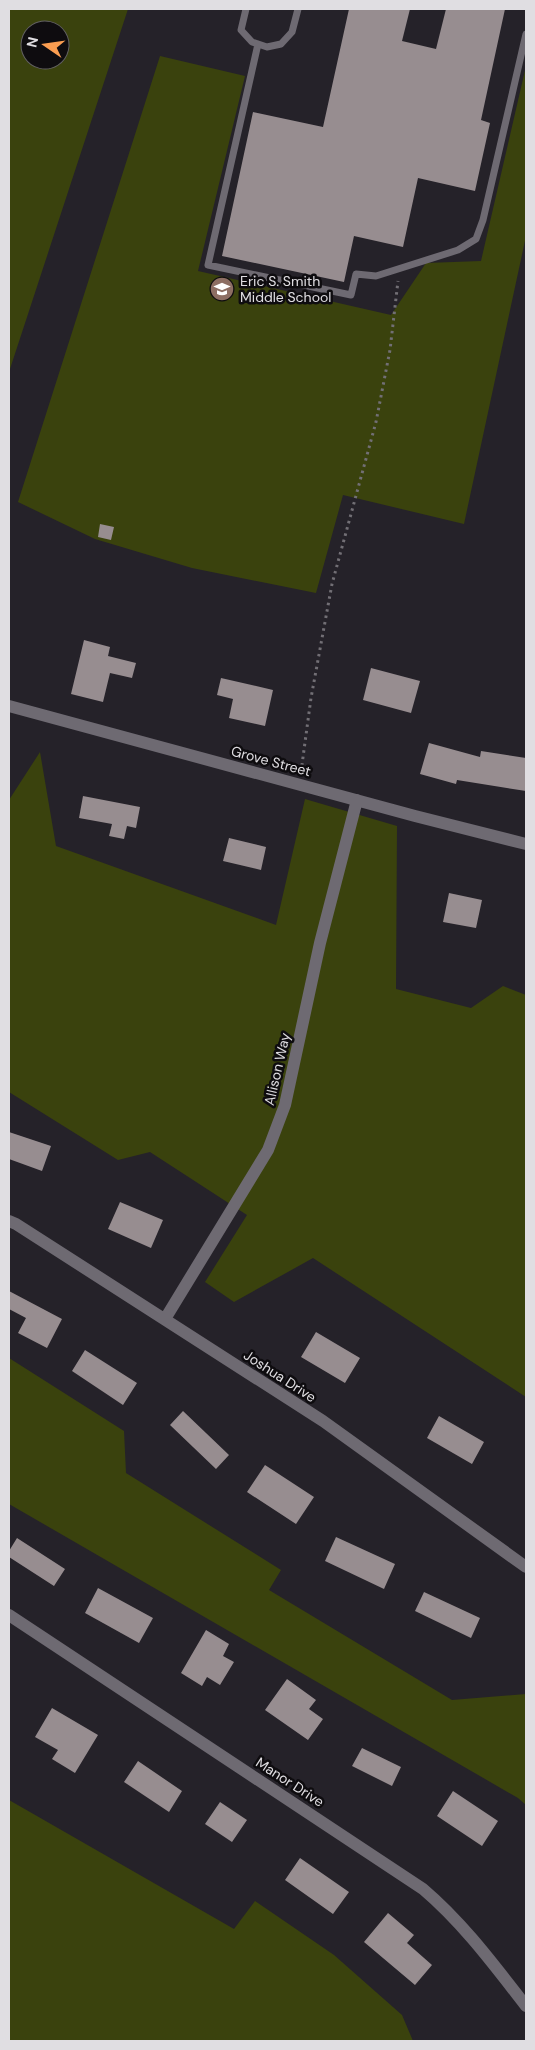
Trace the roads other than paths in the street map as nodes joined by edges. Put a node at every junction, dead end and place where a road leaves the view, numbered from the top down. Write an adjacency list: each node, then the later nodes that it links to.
1 (246, 9): 4 (lane)
2 (298, 9): 4 (lane)
3 (526, 34): 4 (lane)
4 (258, 44)
5 (9, 706): 6 (street, Grove Street)
6 (357, 800): 7 (street, Grove Street); 9 (street, Allison Way)
7 (526, 844)
8 (9, 1221): 9 (street, Joshua Drive)
9 (165, 1319): 10 (street, Joshua Drive)
10 (526, 1567)
11 (9, 1615): 12 (street, Manor Drive)
12 (526, 2006)

